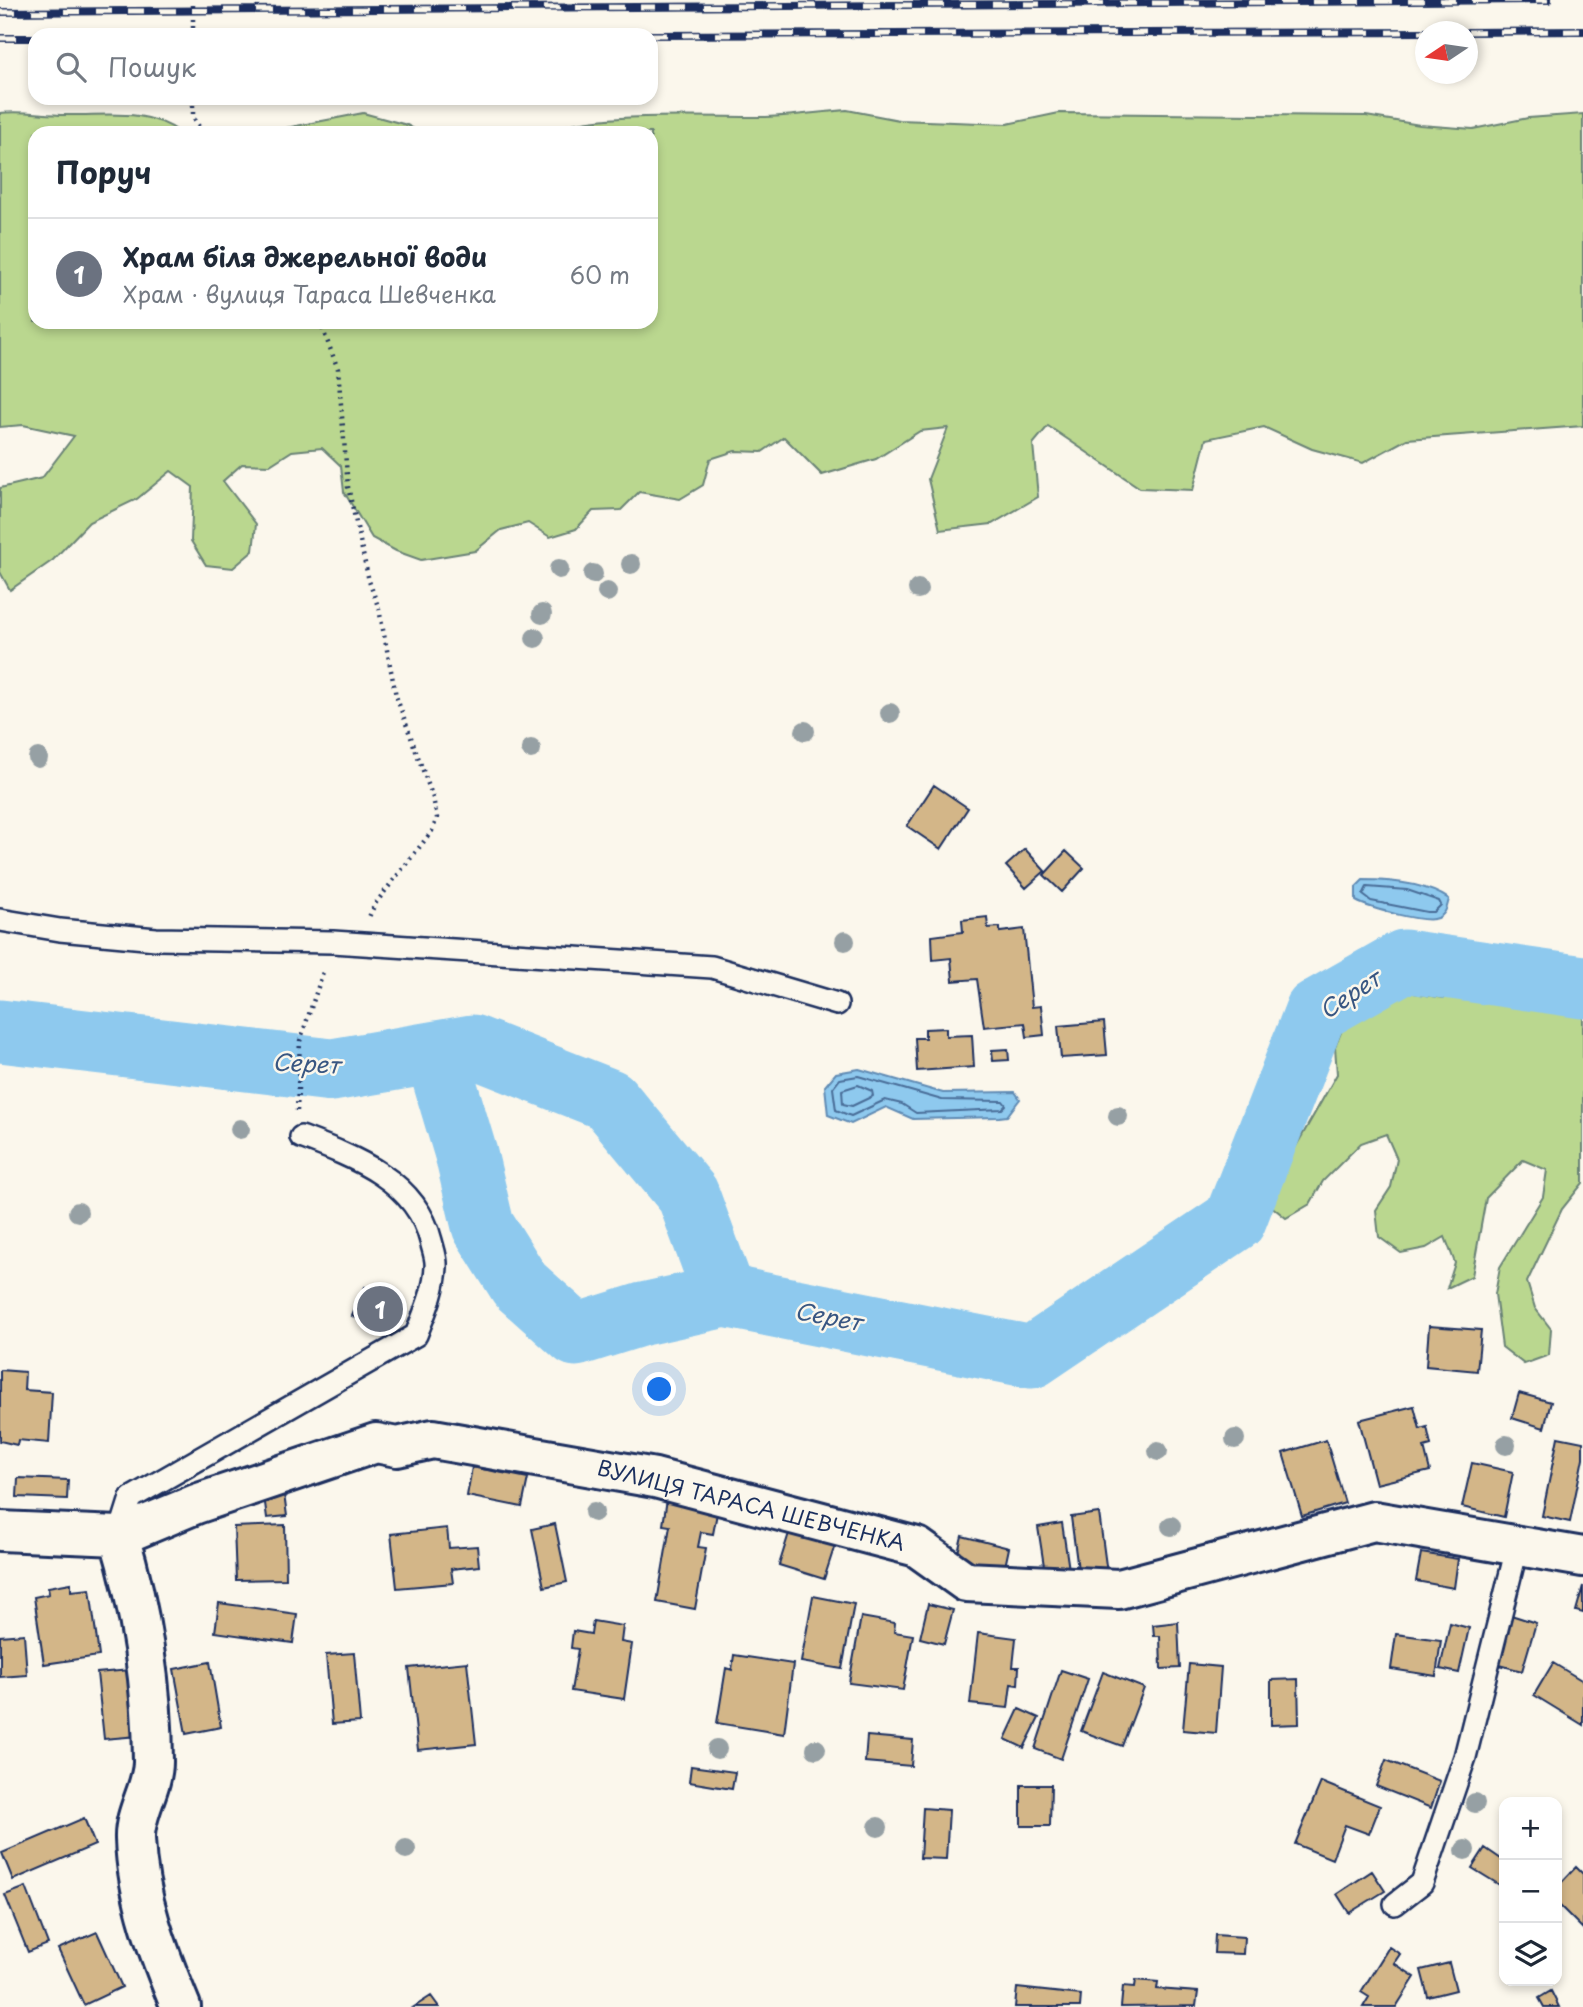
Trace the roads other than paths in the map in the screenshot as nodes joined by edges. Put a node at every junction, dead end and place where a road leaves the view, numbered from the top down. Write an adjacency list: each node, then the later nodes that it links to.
1 (0, 920): 2 (lane)
2 (837, 1003)
3 (301, 1137): 5 (lane)
4 (0, 1531): 5 (street, ВУЛИЦЯ ТАРАСА ШЕВЧЕНКА)
5 (119, 1536): 6 (street, ВУЛИЦЯ ТАРАСА ШЕВЧЕНКА); 9 (street)
6 (1518, 1544): 7 (street, ВУЛИЦЯ ТАРАСА ШЕВЧЕНКА); 8 (lane)
7 (1583, 1557)
8 (1395, 1904)
9 (181, 2007)

